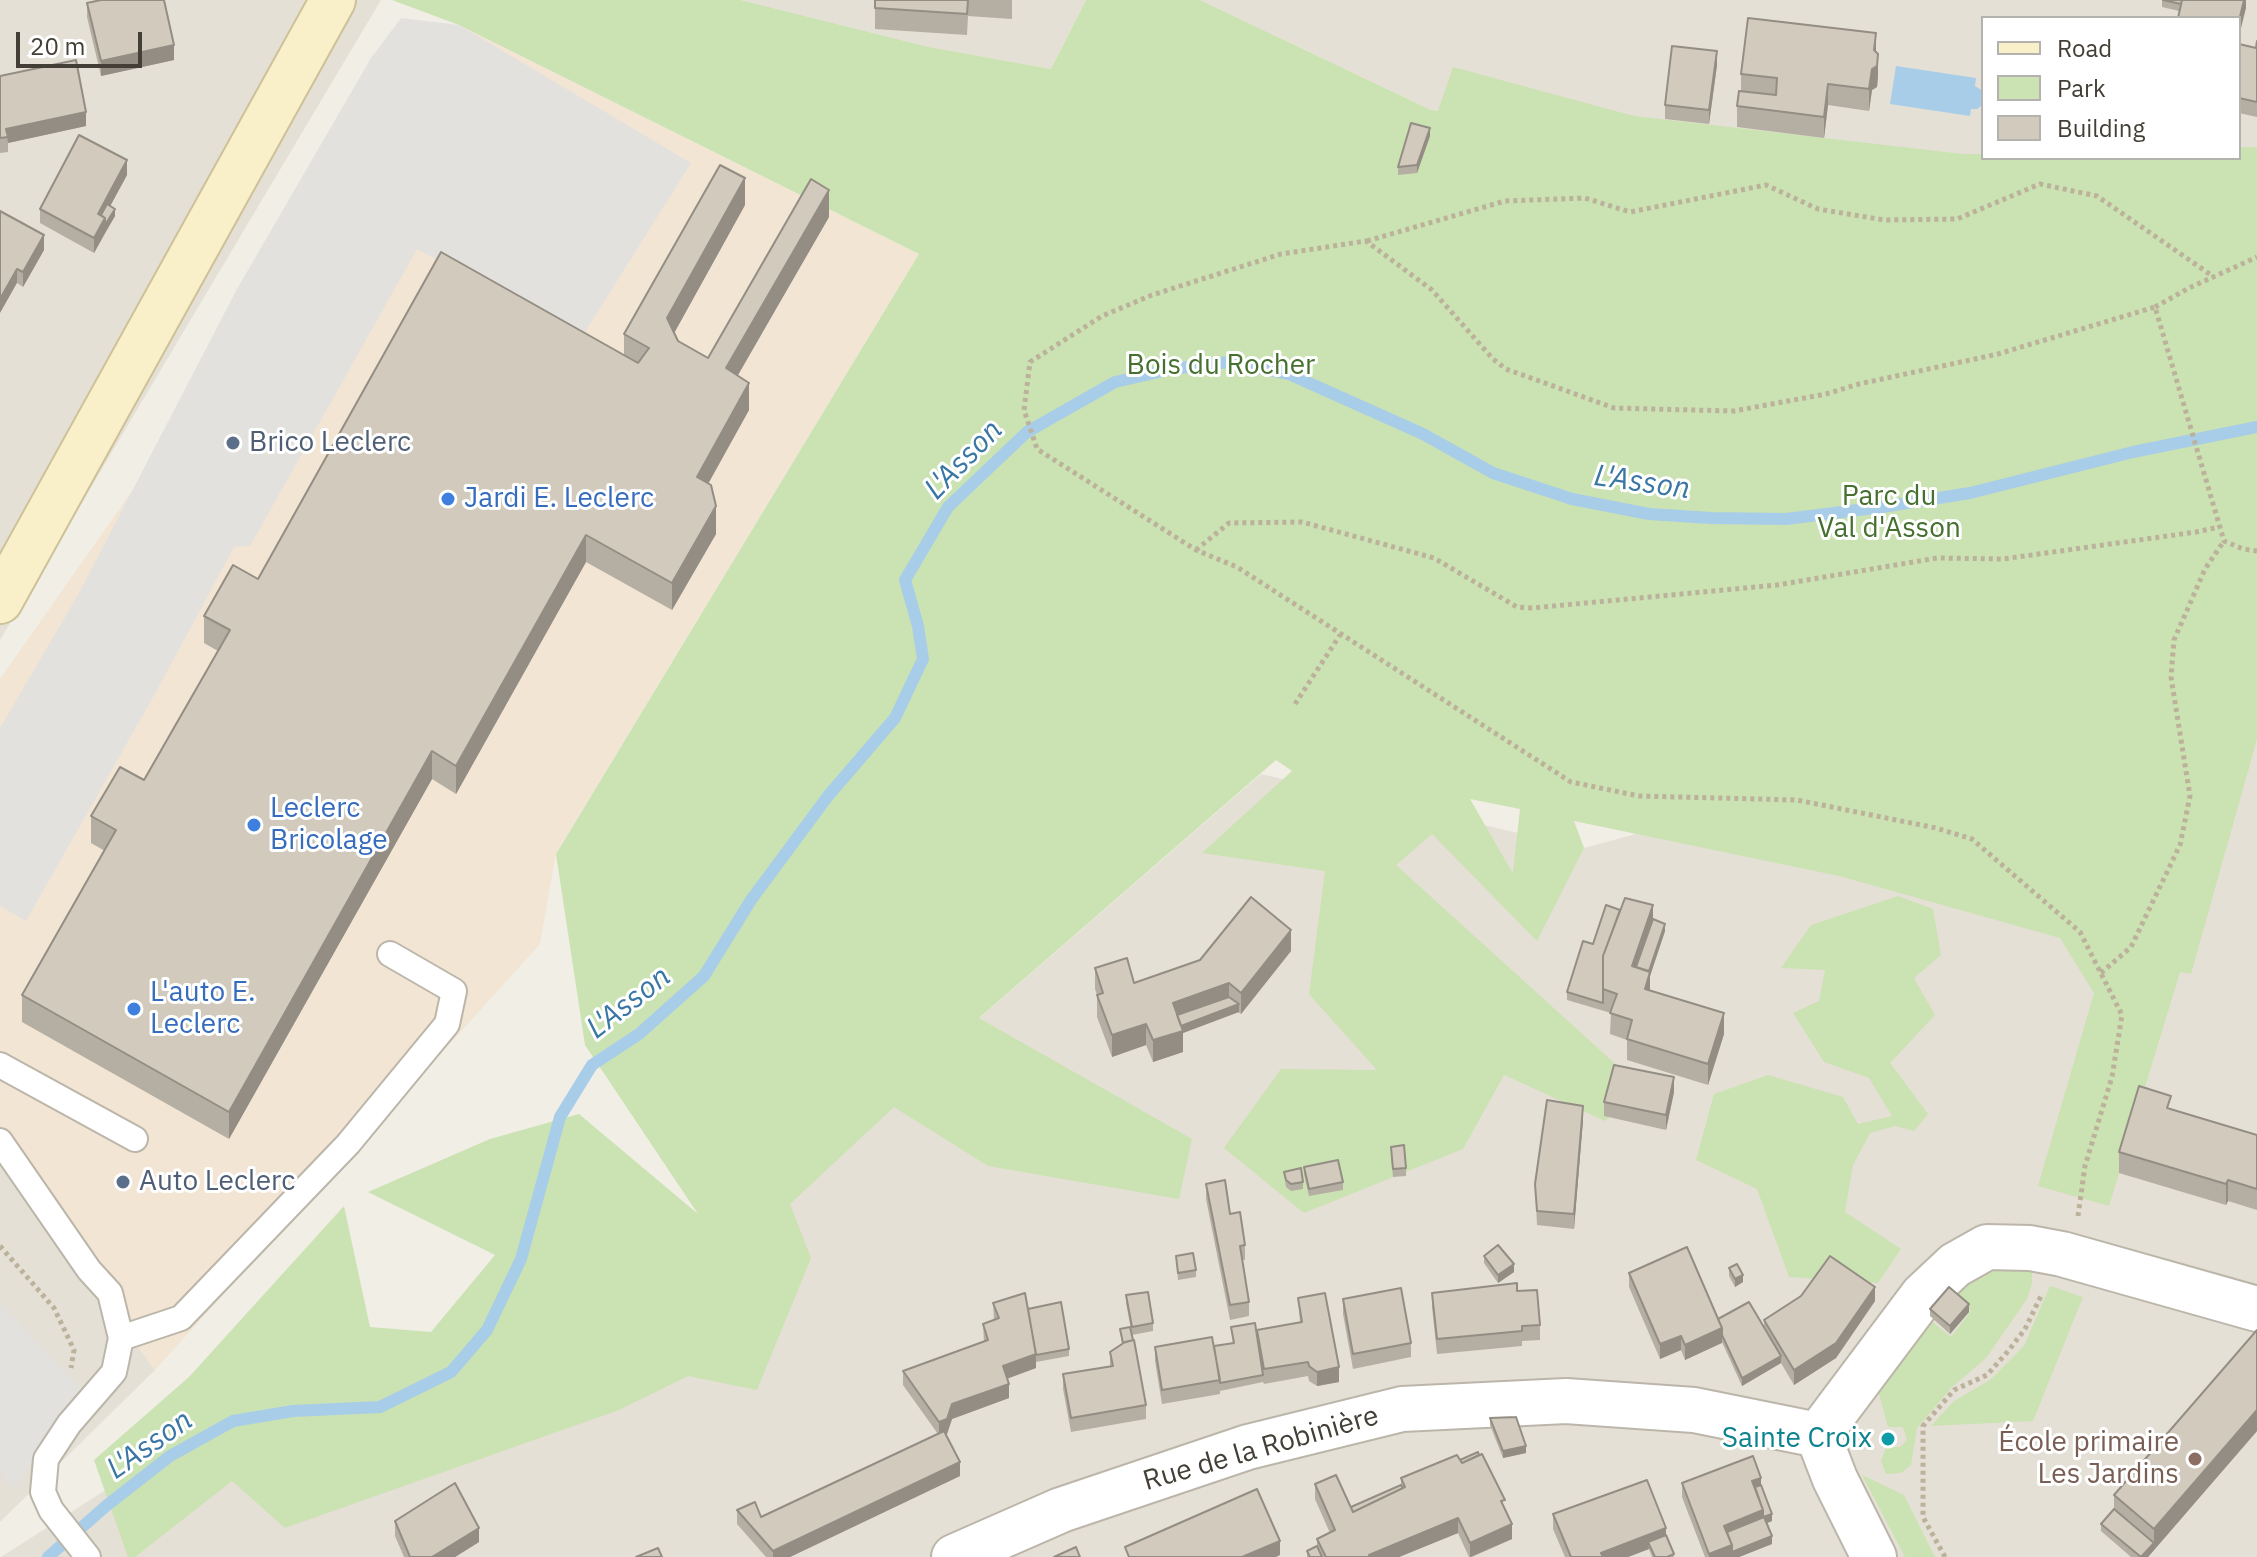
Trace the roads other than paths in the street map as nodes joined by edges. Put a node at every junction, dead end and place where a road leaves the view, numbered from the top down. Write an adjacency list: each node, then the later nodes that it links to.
1 (333, 0): 2 (main road)
2 (0, 601)
3 (390, 954): 8 (lane)
4 (0, 1065): 5 (lane)
5 (135, 1139)
6 (0, 1141): 8 (lane)
7 (2257, 1309): 9 (street)
8 (121, 1338): 10 (lane)
9 (1818, 1435): 11 (street, Rue de la Robinière); 12 (street)
10 (88, 1557)
11 (954, 1557)
12 (1874, 1557)

